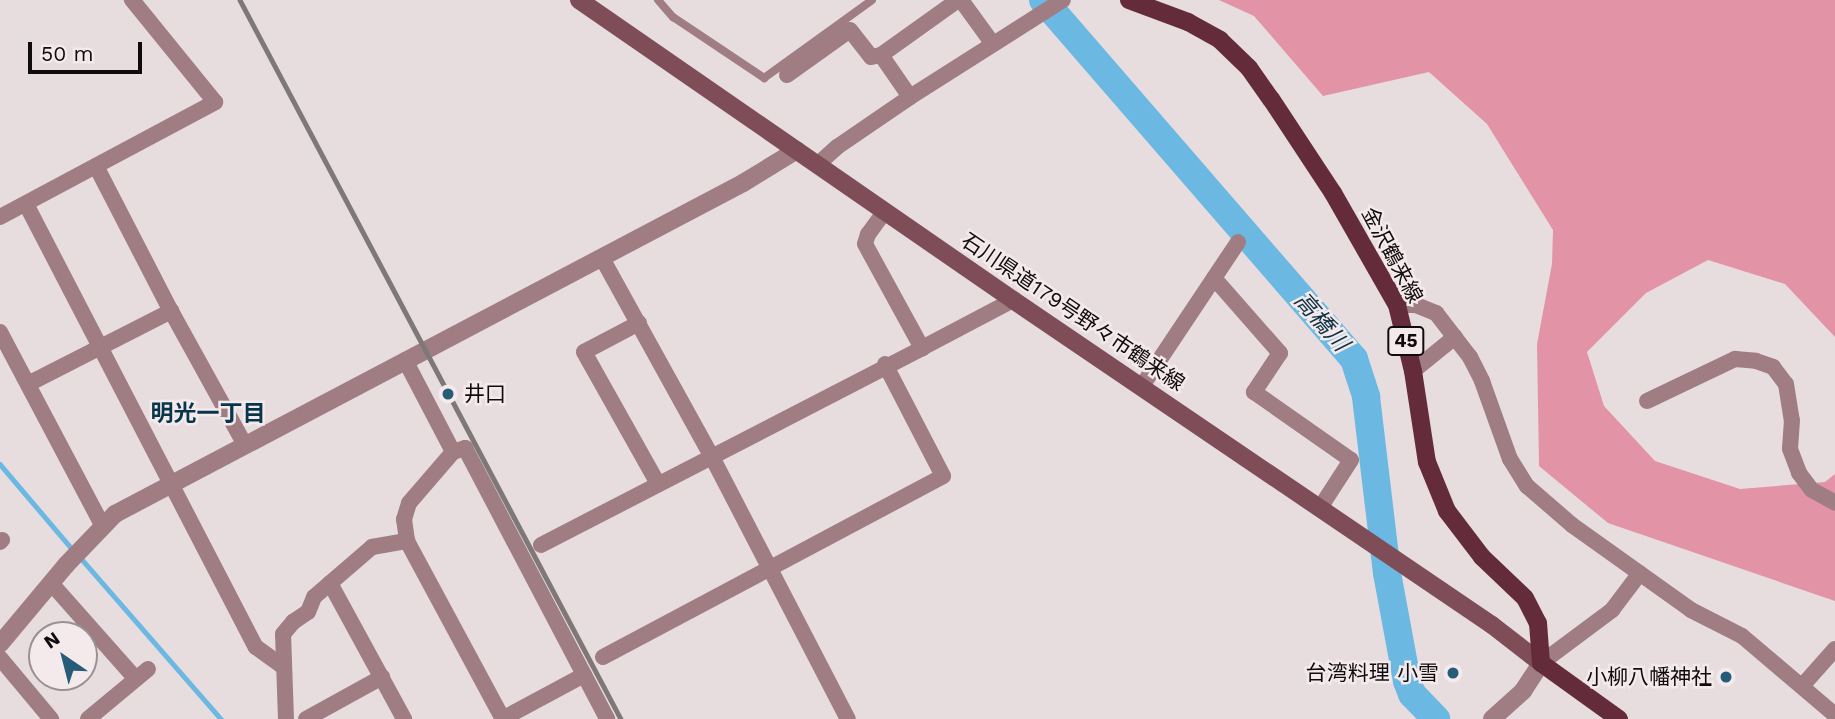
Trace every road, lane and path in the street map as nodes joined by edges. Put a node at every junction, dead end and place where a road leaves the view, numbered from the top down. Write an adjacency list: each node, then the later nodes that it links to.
1 (132, 0): 14 (street)
2 (579, 0): 12 (main road, 石川県道179号野々市鶴来線)
3 (658, 0): 4 (lane)
4 (872, 0)
5 (957, 0): 8 (street); 9 (street)
6 (1129, 0): 22 (main road, 金沢鶴来線 / 45)
7 (1054, 6): 8 (street)
8 (993, 44): 11 (street)
9 (881, 55): 10 (street); 11 (street)
10 (787, 75)
11 (910, 97): 13 (street)
12 (797, 150): 13 (main road, 石川県道179号野々市鶴来線); 19 (street)
13 (817, 165): 16 (main road, 石川県道179号野々市鶴来線)
14 (96, 166): 15 (street); 23 (street)
15 (26, 204): 17 (street); 27 (street)
16 (886, 211): 21 (main road, 石川県道179号野々市鶴来線); 28 (street)
17 (0, 217)
18 (1238, 242): 20 (street)
19 (602, 258): 24 (street); 30 (street)
20 (1214, 278): 34 (street); 42 (street)
21 (1013, 300): 28 (street); 34 (main road, 石川県道179号野々市鶴来線)
22 (1397, 306): 26 (street); 32 (main road, 金沢鶴来線 / 45)
23 (171, 311): 27 (street); 36 (street)
24 (639, 324): 38 (street); 39 (street)
25 (0, 332): 29 (street)
26 (1455, 337): 32 (street); 47 (street)
27 (102, 347): 33 (street); 40 (street)
28 (922, 348): 31 (street)
29 (5, 353): 33 (street)
30 (405, 360): 36 (street); 37 (street)
31 (885, 365): 38 (street); 46 (street)
32 (1413, 371): 54 (main road, 金沢鶴来線 / 45)
33 (28, 384): 43 (street)
34 (1142, 386): 42 (main road, 石川県道179号野々市鶴来線)
35 (1647, 401): 41 (street)
36 (245, 445): 40 (street)
37 (453, 452): 44 (street); 56 (street)
38 (712, 457): 39 (street); 46 (street)
39 (658, 484): 45 (street)
40 (171, 485): 43 (street); 55 (street)
41 (1835, 503)
42 (1320, 508): 54 (main road, 石川県道179号野々市鶴来線)
43 (102, 525): 48 (street)
44 (407, 541): 49 (street); 65 (street)
45 (541, 545)
46 (769, 570): 52 (street); 67 (street)
47 (1640, 573): 54 (street); 58 (street)
48 (51, 583): 50 (street); 61 (street)
49 (330, 583): 55 (street); 57 (street)
50 (0, 644)
51 (1835, 649): 58 (street)
52 (603, 657)
53 (0, 659): 60 (street)
54 (1541, 663): 68 (street); 69 (main road)
55 (284, 667): 62 (street)
56 (584, 675): 65 (street); 66 (street)
57 (382, 677): 63 (street); 64 (street)
58 (1802, 685): 59 (street)
59 (1835, 715)
60 (51, 719)
61 (88, 719)
62 (286, 719)
63 (306, 719)
64 (404, 719)
65 (503, 719)
66 (607, 719)
67 (848, 719)
68 (1492, 719)
69 (1619, 719)

